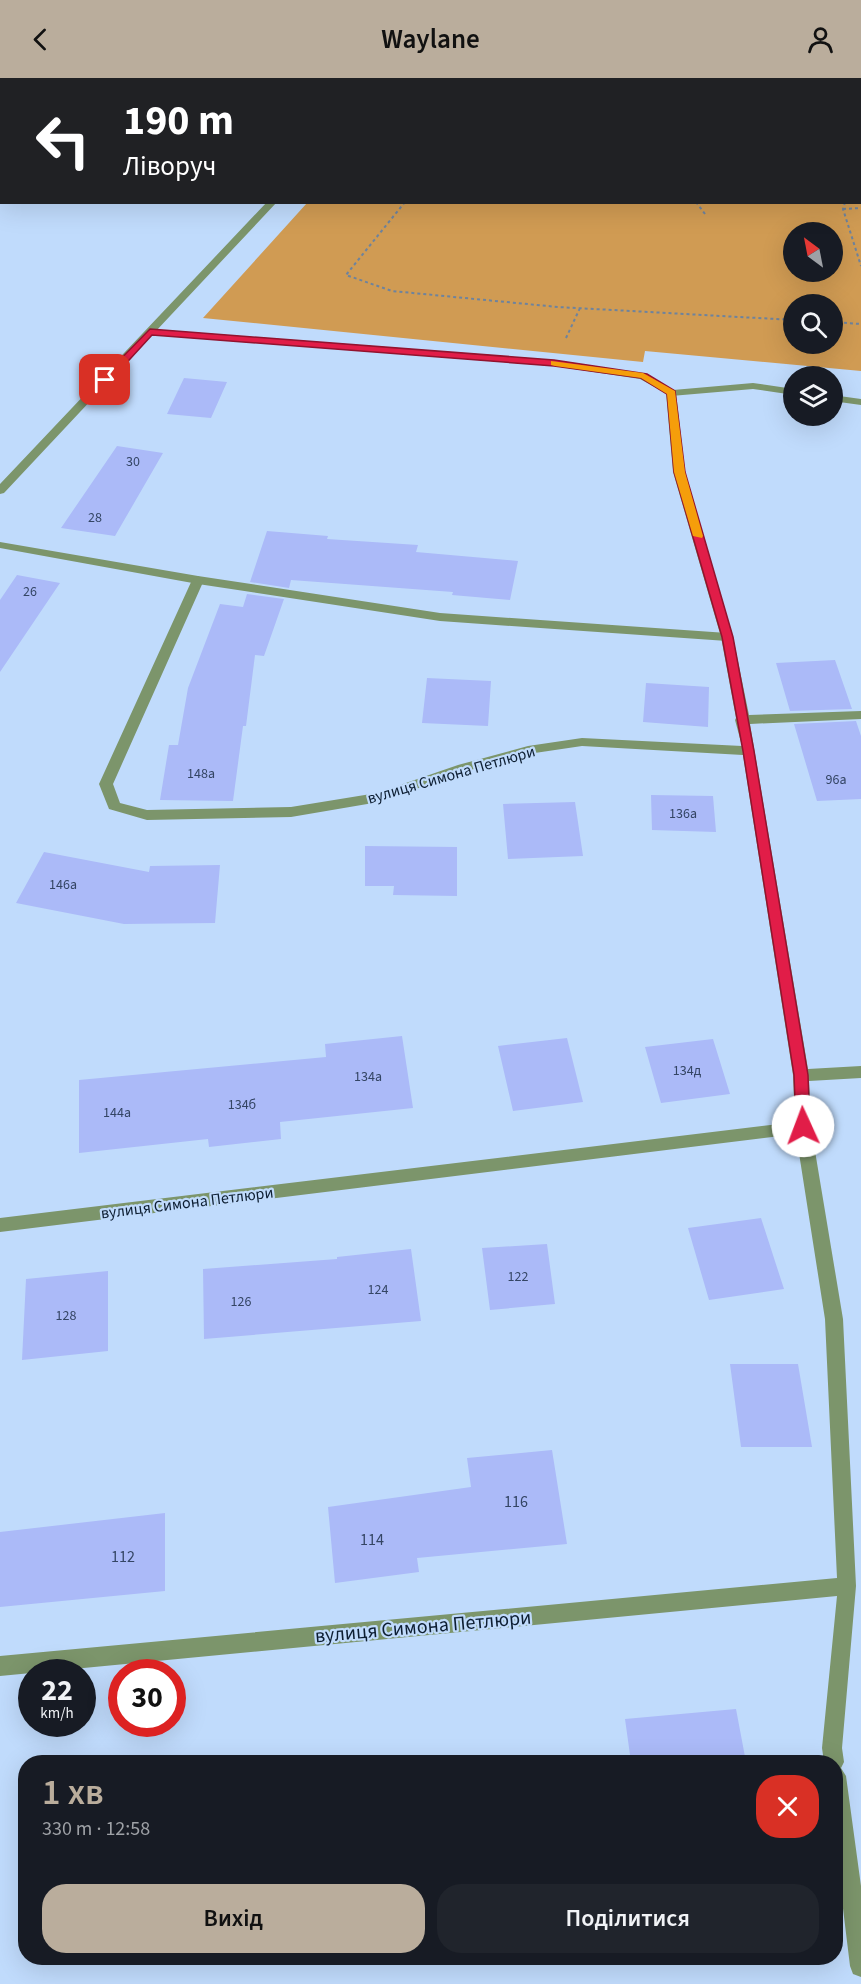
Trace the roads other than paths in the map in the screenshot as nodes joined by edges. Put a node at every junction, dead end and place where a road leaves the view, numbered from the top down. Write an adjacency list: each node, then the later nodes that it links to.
1 (271, 204): 2 (street)
2 (150, 332): 4 (street); 7 (street)
3 (783, 390): 4 (street)
4 (671, 393): 10 (street)
5 (843, 400): 6 (street)
6 (861, 402)
7 (0, 491)
8 (0, 545): 9 (street)
9 (198, 580): 10 (street); 13 (street, вулиця Симона Петлюри)
10 (727, 637): 12 (street)
11 (861, 715): 12 (street)
12 (741, 720): 13 (street)
13 (748, 751): 15 (street)
14 (861, 1072): 15 (street)
15 (801, 1075): 16 (street)
16 (803, 1126): 17 (street, вулиця Симона Петлюри); 18 (street)
17 (0, 1225)
18 (847, 1586): 19 (street, вулиця Симона Петлюри); 20 (street)
19 (0, 1666)
20 (833, 1755)
21 (843, 1829): 22 (street)
22 (861, 1966)

